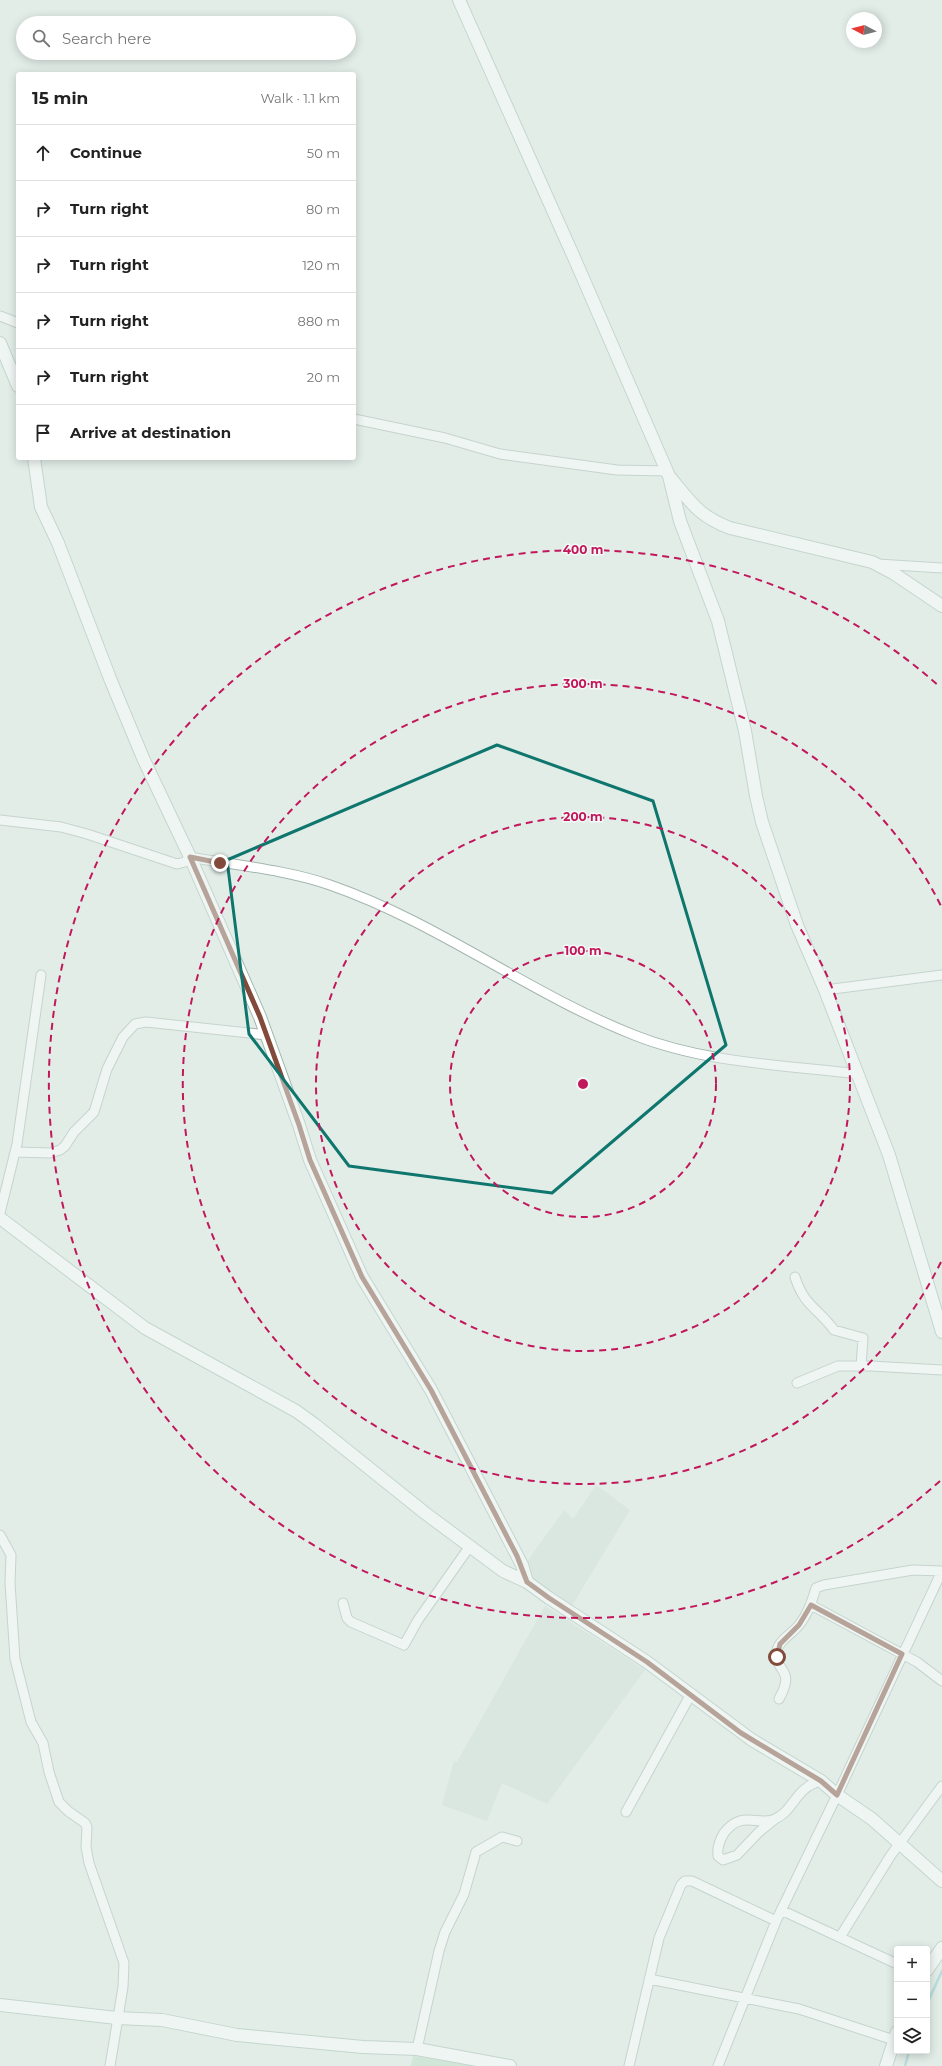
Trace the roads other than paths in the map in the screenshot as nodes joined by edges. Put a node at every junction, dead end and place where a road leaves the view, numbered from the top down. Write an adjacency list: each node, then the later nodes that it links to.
1 (459, 0): 8 (street)
2 (0, 316): 3 (street)
3 (16, 323)
4 (0, 343): 5 (street)
5 (16, 381)
6 (356, 419): 8 (street)
7 (34, 460): 13 (street)
8 (668, 474): 9 (street); 16 (street)
9 (876, 564): 10 (street); 11 (street)
10 (942, 568)
11 (942, 606)
12 (0, 820): 13 (street)
13 (190, 857): 17 (street); 18 (street)
14 (942, 975): 16 (street)
15 (41, 976): 19 (street)
16 (824, 990): 18 (street)
17 (267, 1035): 19 (street); 30 (street)
18 (858, 1074): 23 (street)
19 (16, 1152): 20 (street)
20 (0, 1213)
21 (0, 1218): 28 (street)
22 (795, 1277): 24 (street)
23 (942, 1332)
24 (861, 1366): 25 (street); 26 (street)
25 (942, 1370)
26 (797, 1383)
27 (0, 1535): 54 (street)
28 (470, 1546): 30 (street); 31 (street)
29 (942, 1571): 32 (street); 33 (street)
30 (527, 1582): 35 (street)
31 (343, 1603)
32 (811, 1605): 33 (street); 36 (street)
33 (902, 1654): 34 (street); 39 (street)
34 (942, 1681)
35 (691, 1694): 37 (street); 40 (street)
36 (780, 1699)
37 (821, 1781): 39 (street); 41 (street)
38 (942, 1786): 43 (street)
39 (837, 1795): 43 (street); 45 (street)
40 (626, 1812)
41 (775, 1819): 41 (street)
42 (517, 1841): 57 (street)
43 (900, 1844): 44 (street); 47 (street)
44 (942, 1881)
45 (781, 1910): 46 (street); 47 (street)
46 (776, 1921): 51 (street); 52 (street)
47 (840, 1938): 49 (street)
48 (942, 1948): 50 (street)
49 (894, 1963)
50 (930, 1966)
51 (649, 1979): 52 (street); 60 (street)
52 (745, 1999): 55 (street); 61 (street)
53 (0, 2005): 54 (street)
54 (117, 2018): 57 (street); 58 (street)
55 (894, 2035)
56 (894, 2042): 62 (street)
57 (416, 2049): 59 (street)
58 (110, 2066)
59 (510, 2066)
60 (629, 2066)
61 (718, 2066)
62 (886, 2066)

